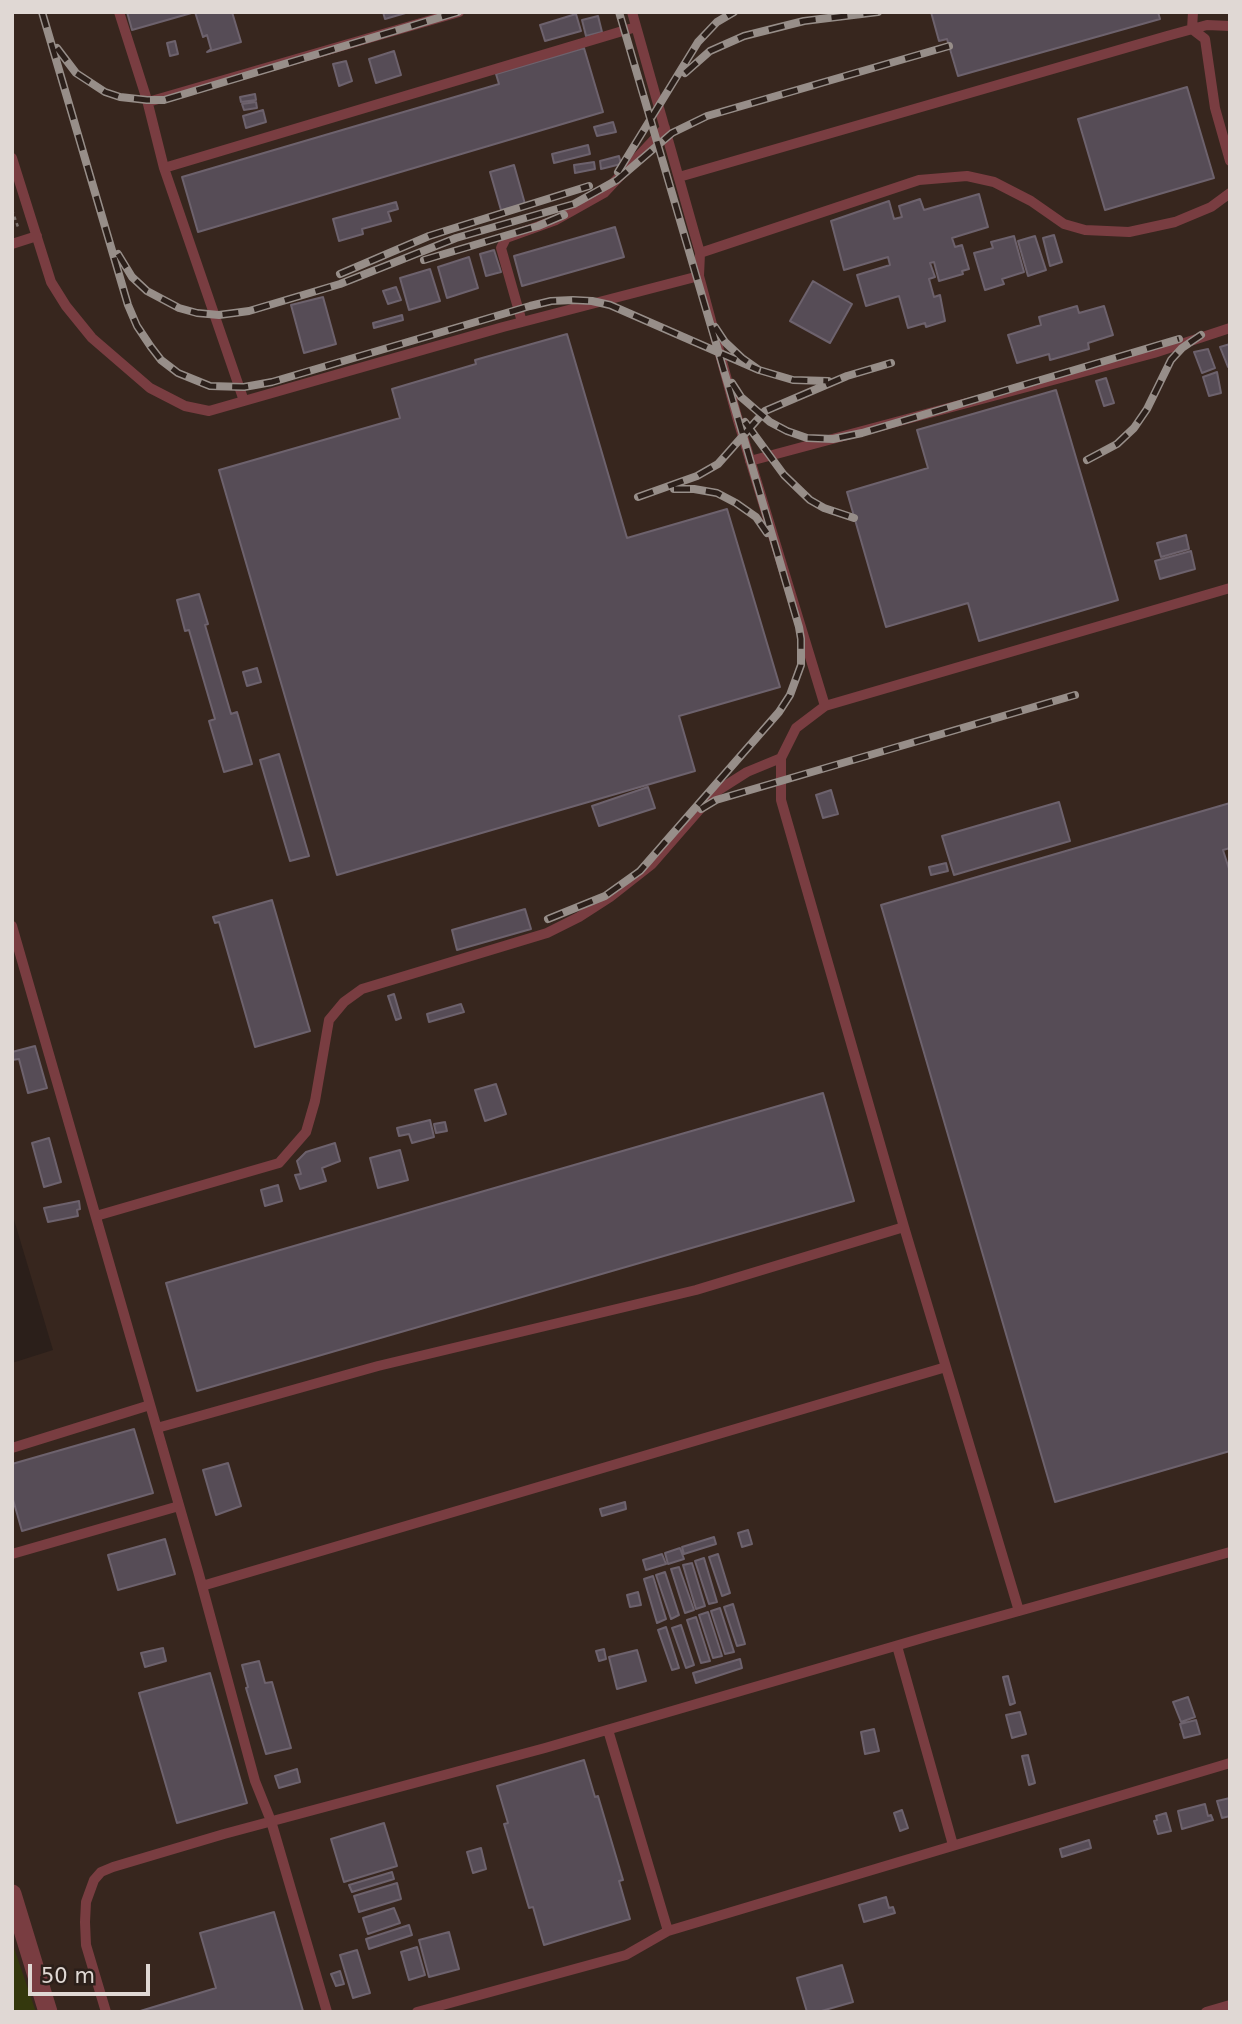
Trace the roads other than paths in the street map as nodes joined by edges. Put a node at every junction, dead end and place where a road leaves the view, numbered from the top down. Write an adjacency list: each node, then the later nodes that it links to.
1 (119, 12): 8 (lane)
2 (459, 12): 8 (lane)
3 (632, 12): 6 (lane)
4 (1193, 12): 7 (lane)
5 (1230, 26): 7 (lane)
6 (636, 27): 9 (lane); 12 (lane)
7 (1192, 29): 11 (lane); 13 (lane)
8 (148, 103): 12 (lane)
9 (665, 128): 13 (lane); 19 (lane)
10 (12, 158): 15 (lane)
11 (1230, 161)
12 (164, 168): 21 (lane)
13 (679, 177): 17 (lane)
14 (1230, 193): 17 (lane)
15 (37, 236): 16 (lane); 21 (lane)
16 (17, 243)
17 (700, 253): 18 (lane)
18 (699, 276): 19 (lane); 22 (lane)
19 (522, 322): 21 (lane)
20 (1230, 328): 22 (lane)
21 (244, 401)
22 (750, 461): 24 (lane)
23 (1230, 588): 24 (lane)
24 (825, 706): 25 (lane)
25 (781, 758): 27 (lane); 28 (lane)
26 (12, 926): 27 (lane)
27 (96, 1216): 30 (lane)
28 (904, 1227): 29 (lane); 31 (lane)
29 (946, 1367): 36 (lane); 37 (lane)
30 (150, 1405): 31 (lane); 32 (lane)
31 (157, 1428): 33 (lane)
32 (12, 1448)
33 (179, 1506): 35 (lane); 36 (lane)
34 (1230, 1552): 37 (lane)
35 (12, 1554)
36 (202, 1586): 41 (lane)
37 (1019, 1611): 38 (lane)
38 (897, 1646): 39 (lane); 42 (lane)
39 (608, 1730): 41 (lane); 44 (lane)
40 (1230, 1763): 42 (lane)
41 (271, 1821): 47 (lane); 48 (lane)
42 (953, 1845): 44 (lane)
43 (12, 1894): 46 (street)
44 (668, 1931): 49 (lane)
45 (1230, 2005): 50 (lane)
46 (48, 2012)
47 (106, 2012)
48 (327, 2012)
49 (417, 2012)
50 (1206, 2012)

